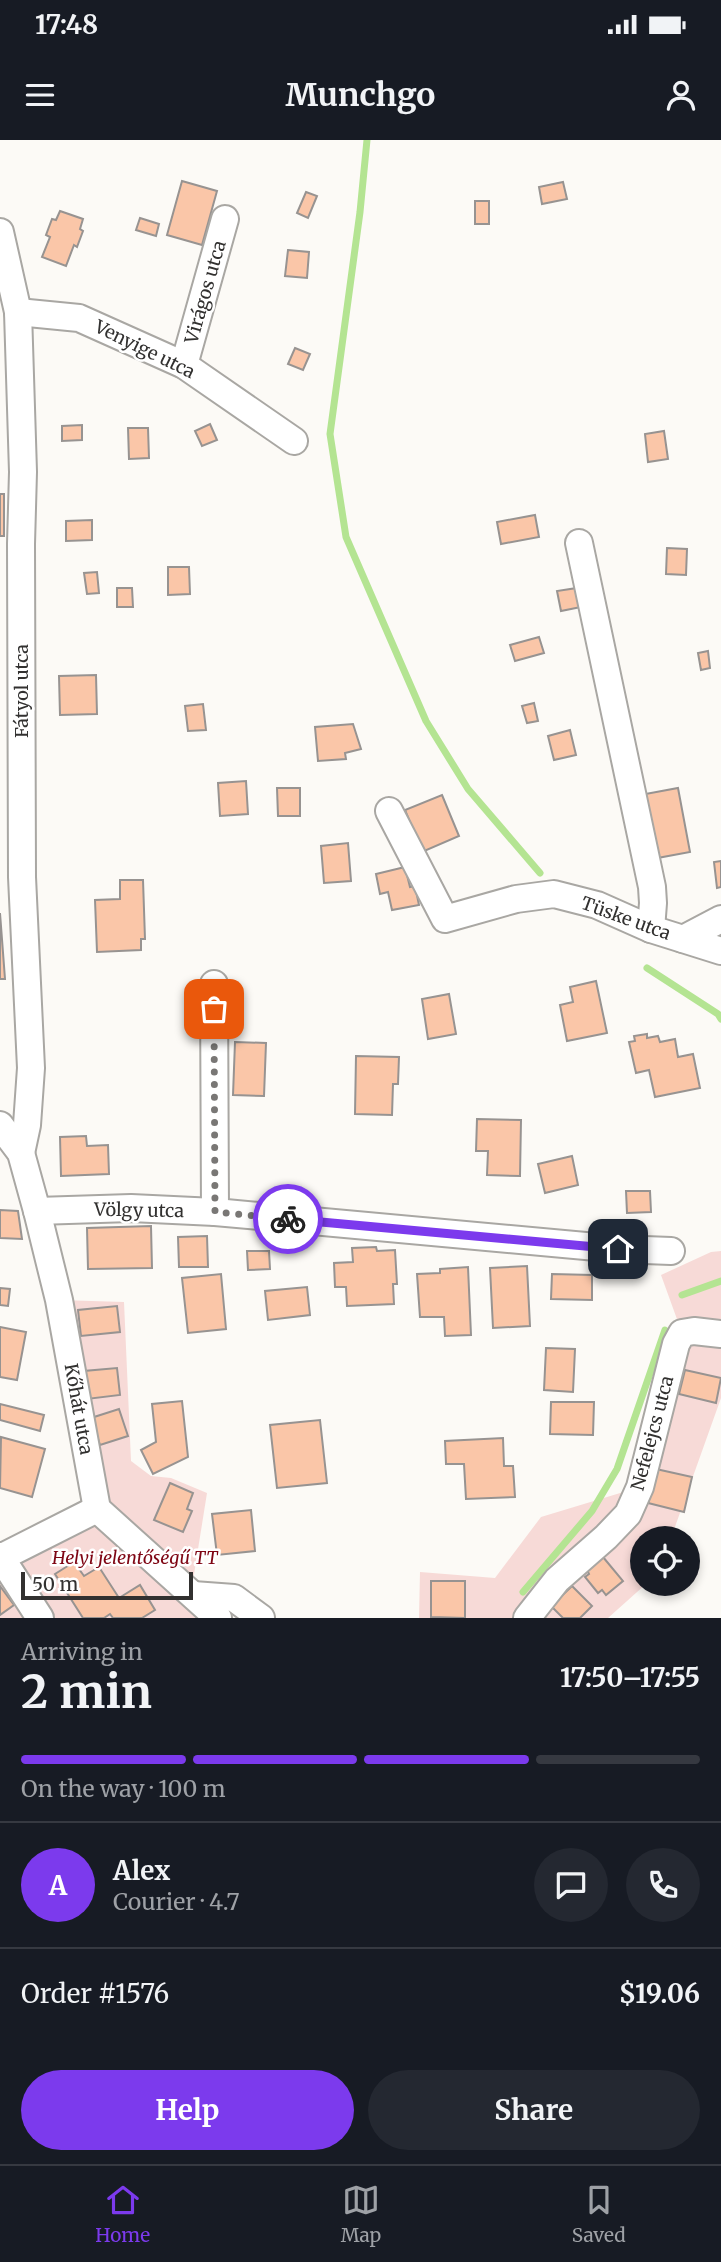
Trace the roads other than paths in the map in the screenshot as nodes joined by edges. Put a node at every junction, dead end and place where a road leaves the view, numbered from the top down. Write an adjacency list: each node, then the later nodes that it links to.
1 (225, 219): 4 (street, Virágos utca)
2 (0, 232): 3 (street, Fátyol utca)
3 (18, 312): 4 (street, Venyige utca); 14 (street, Fátyol utca)
4 (184, 365): 5 (street, Venyige utca)
5 (294, 441)
6 (579, 543): 9 (street)
7 (388, 811): 9 (street, Tüske utca)
8 (721, 919): 10 (street)
9 (650, 929): 10 (street, Tüske utca)
10 (683, 939): 11 (street, Tüske utca)
11 (721, 951)
12 (214, 984): 16 (street)
13 (0, 1125): 14 (street)
14 (21, 1153): 15 (street, Kőhát utca)
15 (37, 1211): 16 (street, Völgy utca); 19 (street, Kőhát utca)
16 (215, 1212): 17 (street, Völgy utca)
17 (671, 1251)
18 (721, 1334): 25 (street, Nefelejcs utca)
19 (97, 1509): 20 (street); 21 (street)
20 (1, 1556): 22 (street)
21 (193, 1595): 23 (street); 24 (street)
22 (40, 1618)
23 (218, 1618)
24 (261, 1618)
25 (527, 1618)

